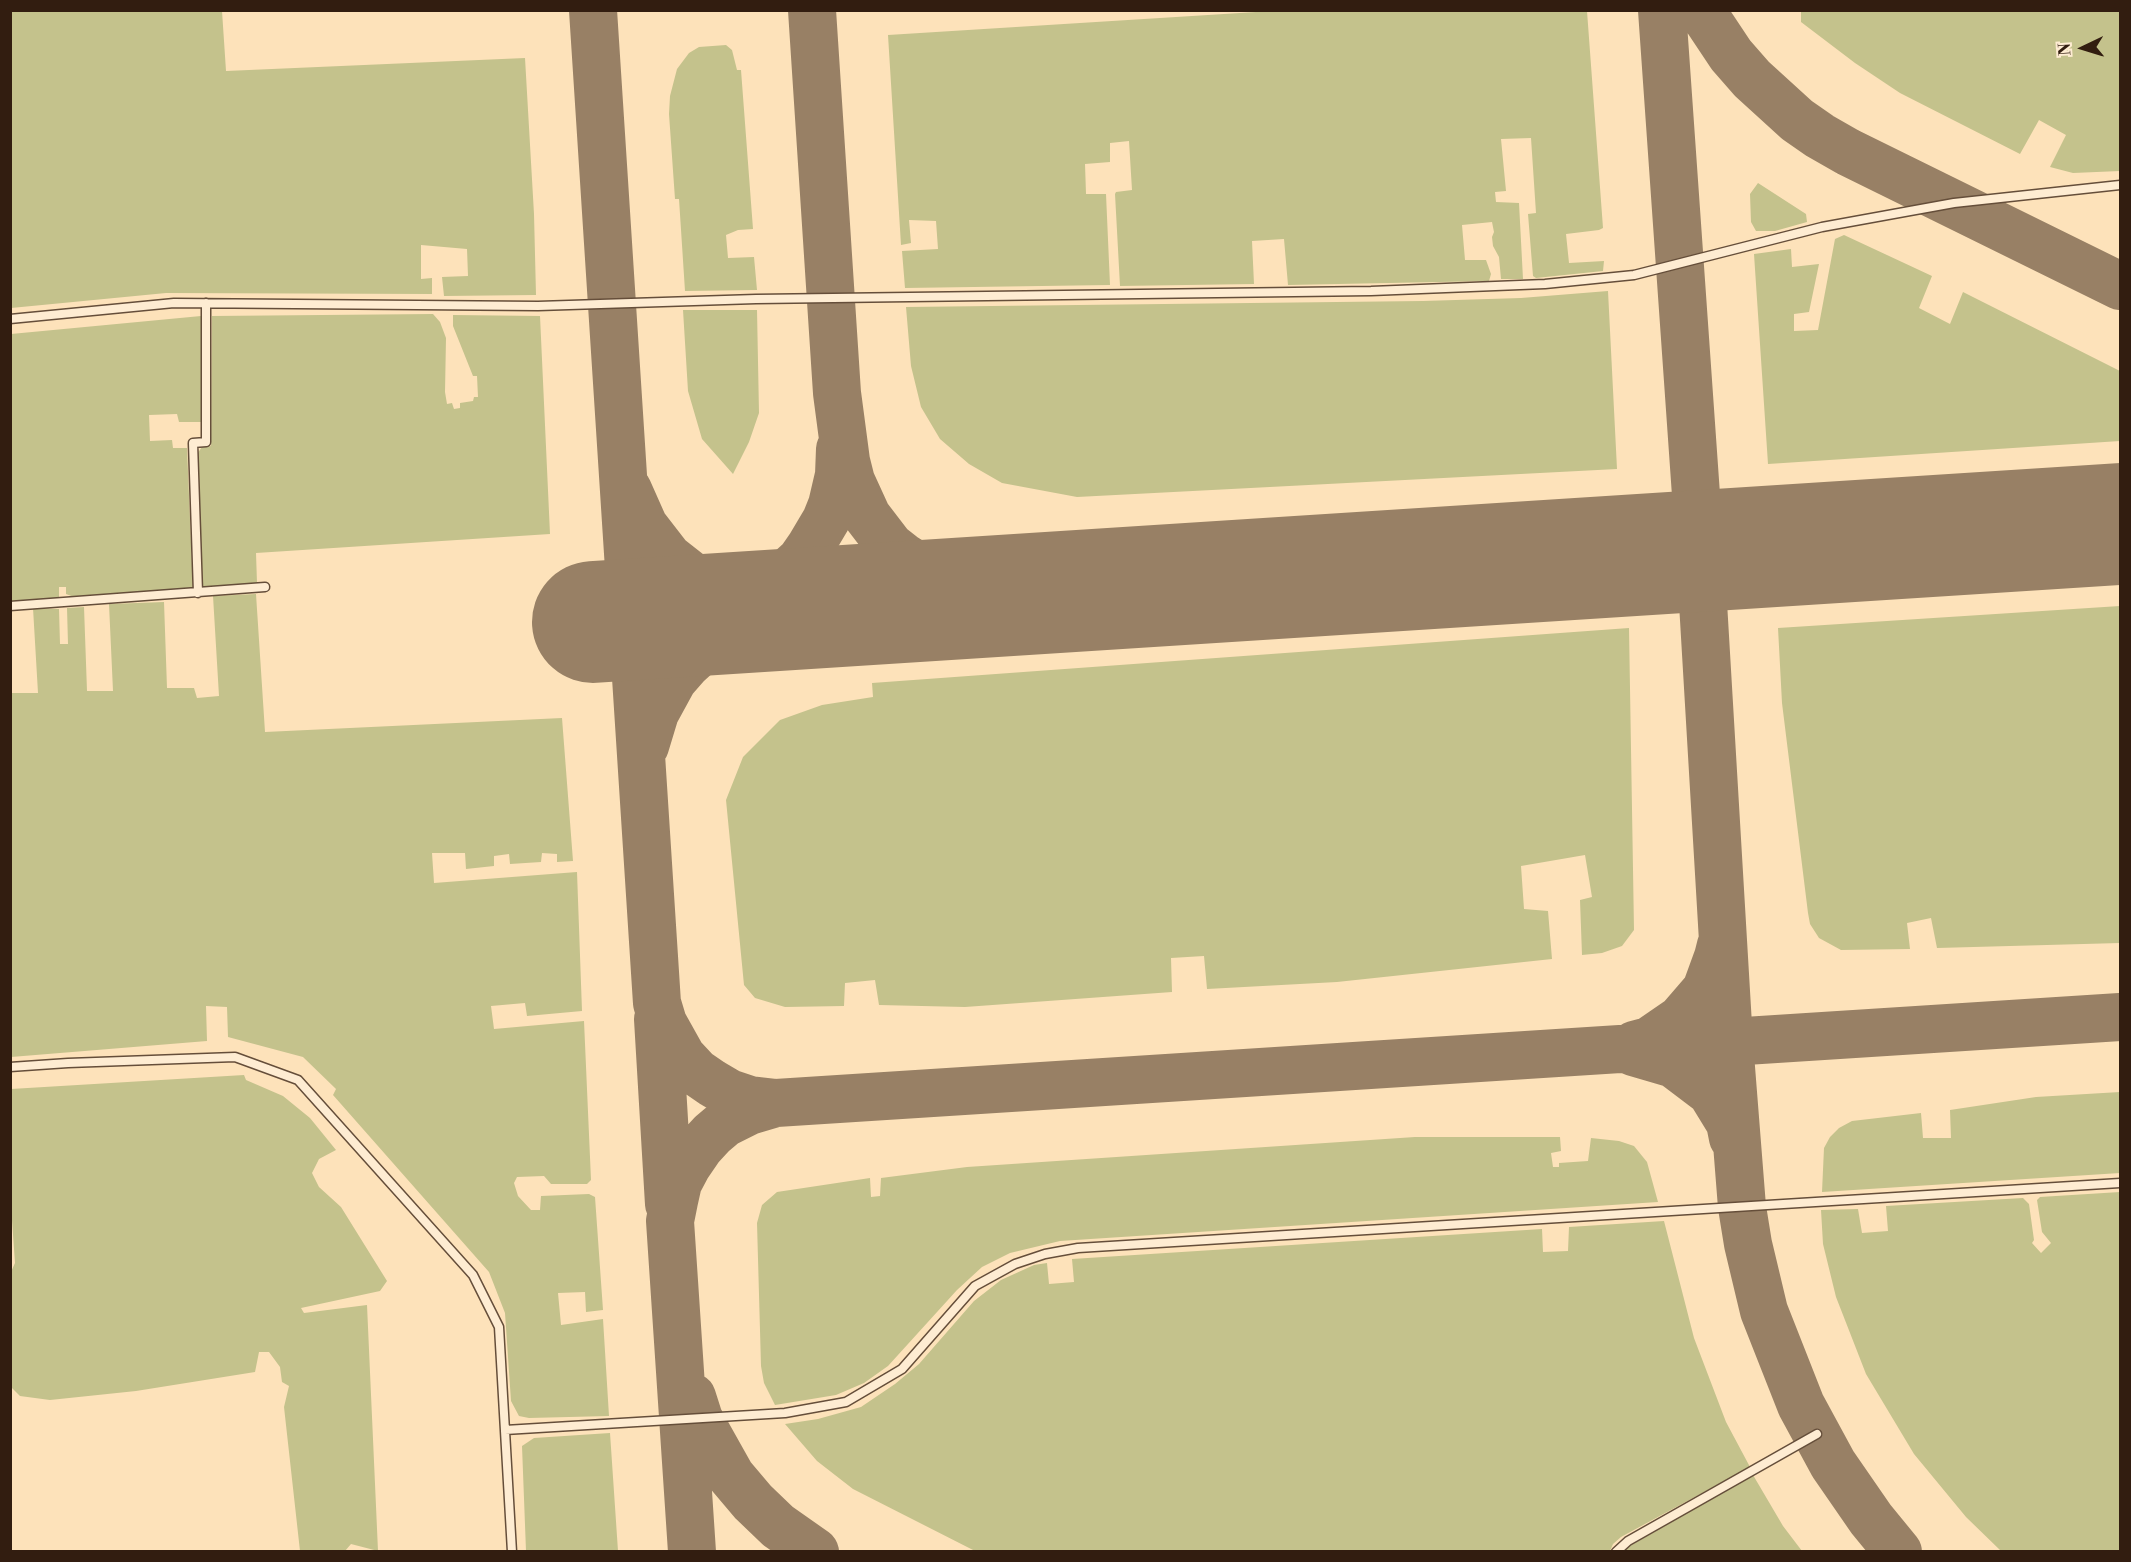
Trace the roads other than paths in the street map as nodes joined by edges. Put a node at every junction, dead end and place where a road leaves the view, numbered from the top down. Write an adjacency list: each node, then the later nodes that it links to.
1 (2121, 185): 2 (lane)
2 (206, 303): 3 (lane); 5 (lane)
3 (10, 319)
4 (265, 587): 5 (lane)
5 (198, 593): 6 (lane)
6 (10, 606)
7 (10, 1067): 9 (lane)
8 (2121, 1183): 9 (lane)
9 (505, 1430): 11 (lane)
10 (1817, 1434): 12 (lane)
11 (512, 1551)
12 (1616, 1551)

